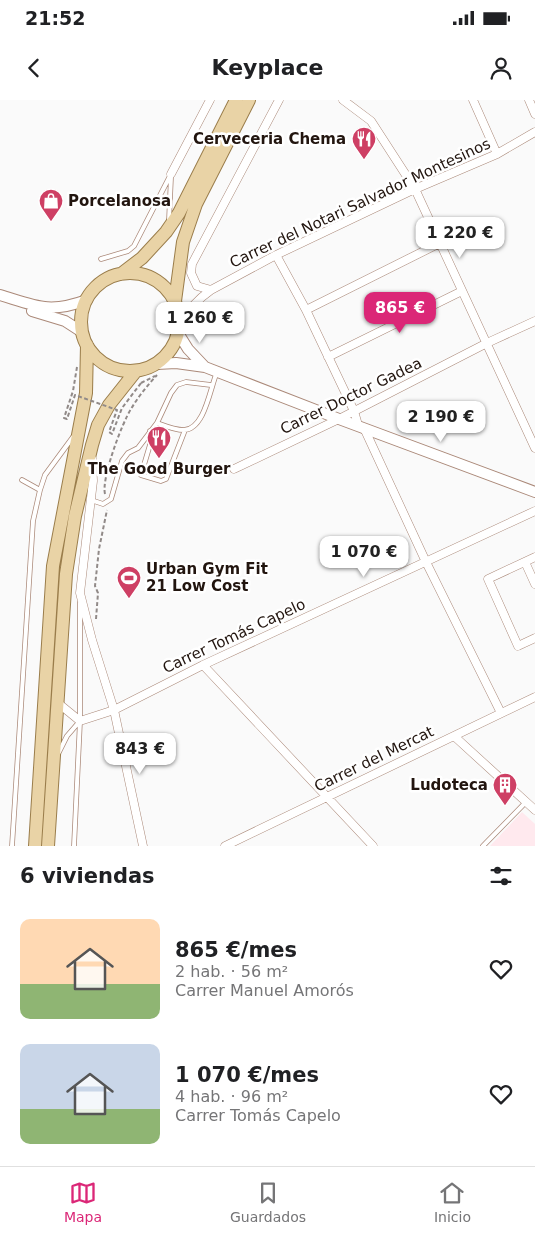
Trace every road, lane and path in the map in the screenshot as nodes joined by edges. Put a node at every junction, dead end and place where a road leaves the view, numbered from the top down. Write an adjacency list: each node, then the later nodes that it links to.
1 (210, 100): 11 (street)
2 (236, 100): 13 (main road)
3 (249, 100): 22 (main road)
4 (279, 100): 18 (street)
5 (343, 100): 12 (street)
6 (473, 100): 10 (street)
7 (529, 100): 8 (street)
8 (535, 114)
9 (535, 132): 10 (street, Carrer del Notari Salvador Montesinos)
10 (497, 154): 12 (street, Carrer del Notari Salvador Montesinos)
11 (172, 174): 13 (lane); 16 (lane)
12 (415, 189): 14 (street); 15 (street, Carrer del Notari Salvador Montesinos)
13 (166, 232): 17 (main road)
14 (440, 243): 19 (street); 24 (street)
15 (276, 255): 18 (street, Carrer del Notari Salvador Montesinos); 24 (street)
16 (100, 259)
17 (121, 274): 21 (main road); 22 (main road)
18 (211, 290): 26 (street, Carrer del Notari Salvador Montesinos)
19 (462, 291): 28 (street); 30 (street)
20 (0, 295): 21 (street)
21 (87, 300): 27 (main road)
22 (175, 301): 26 (main road)
23 (0, 302): 27 (street)
24 (306, 310): 30 (street)
25 (535, 321): 28 (street, Carrer Doctor Gadea)
26 (179, 328): 32 (street); 33 (main road)
27 (82, 332): 29 (main road)
28 (487, 343): 37 (street, Carrer Doctor Gadea); 45 (street)
29 (87, 345): 35 (main road); 41 (main road)
30 (328, 357): 37 (street)
31 (77, 367): 35 (path, bridge)
32 (205, 367): 33 (street); 34 (street)
33 (157, 370): 35 (main road); 35 (path)
34 (216, 372): 36 (lane); 38 (street)
35 (138, 377): 44 (main road)
36 (212, 385): 39 (lane); 42 (lane)
37 (354, 411): 38 (street, Carrer Doctor Gadea); 40 (street)
38 (338, 419): 40 (street); 46 (street, Carrer Doctor Gadea)
39 (157, 423): 42 (lane); 43 (lane)
40 (361, 427): 49 (street); 53 (street)
41 (79, 429): 48 (lane); 70 (main road)
42 (185, 430): 43 (lane)
43 (150, 431): 50 (lane)
44 (92, 445): 50 (street); 60 (main road)
45 (535, 448)
46 (234, 469)
47 (22, 480): 48 (lane)
48 (40, 490): 69 (lane)
49 (535, 492)
50 (91, 500): 56 (street)
51 (535, 511): 53 (street, Carrer Tomás Capelo)
52 (535, 557): 54 (street)
53 (426, 562): 58 (street, Carrer Tomás Capelo); 62 (street)
54 (525, 562): 55 (street); 57 (street)
55 (535, 584)
56 (80, 593): 61 (street); 63 (lane)
57 (535, 638)
58 (203, 665): 61 (street, Carrer Tomás Capelo); 66 (street)
59 (535, 697): 62 (street, Carrer del Mercat)
60 (58, 703): 63 (street); 65 (main road)
61 (114, 710): 63 (street, Carrer Tomás Capelo); 73 (street)
62 (501, 713): 64 (street, Carrer del Mercat)
63 (80, 721): 65 (lane); 72 (lane)
64 (454, 736): 66 (street, Carrer del Mercat); 67 (street)
65 (54, 763): 71 (main road)
66 (327, 796): 74 (street, Carrer del Mercat); 75 (street)
67 (526, 802): 68 (street); 76 (lane)
68 (535, 810)
69 (12, 846)
70 (35, 846)
71 (48, 846)
72 (74, 846)
73 (143, 846)
74 (225, 846)
75 (373, 846)
76 (483, 846)

